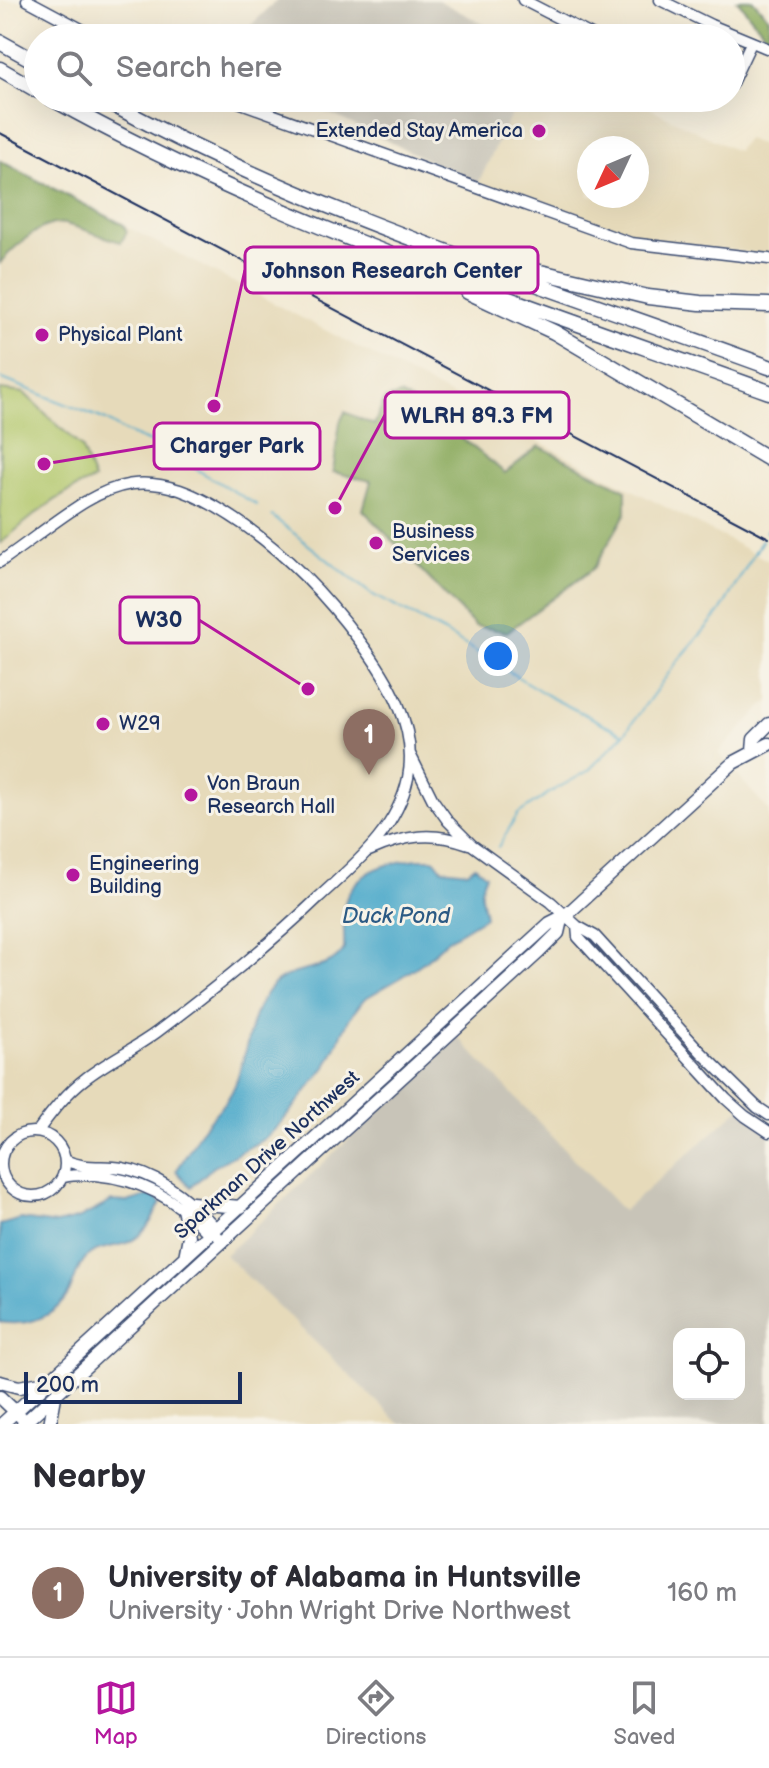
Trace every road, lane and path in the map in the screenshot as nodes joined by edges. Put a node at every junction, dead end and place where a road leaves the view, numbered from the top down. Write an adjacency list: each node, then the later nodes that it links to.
1 (27, 0): 4 (street)
2 (523, 0): 5 (street)
3 (660, 0): 6 (street)
4 (72, 24)
5 (570, 24)
6 (711, 24)
7 (745, 40): 9 (street)
8 (0, 42): 11 (highway)
9 (751, 43): 10 (street); 12 (street)
10 (769, 49)
11 (24, 55)
12 (745, 56)
13 (0, 69): 14 (highway)
14 (24, 83)
15 (78, 112): 20 (highway)
16 (129, 112): 18 (highway)
17 (266, 112): 19 (street)
18 (456, 253): 21 (highway); 22 (highway)
19 (769, 259)
20 (411, 262): 23 (highway); 24 (highway)
21 (769, 305)
22 (769, 367)
23 (769, 392)
24 (769, 459)
25 (0, 562): 29 (street)
26 (769, 724): 28 (main road, Sparkman Drive Northwest)
27 (769, 744): 28 (main road, Sparkman Drive Northwest)
28 (753, 751): 32 (main road, Sparkman Drive Northwest)
29 (409, 752): 30 (street); 31 (street)
30 (472, 845): 31 (street); 32 (street)
31 (367, 852): 34 (street)
32 (564, 917): 33 (street); 45 (main road, Sparkman Drive Northwest); 46 (main road, Sparkman Drive Northwest)
33 (577, 926): 35 (street); 37 (street)
34 (61, 1104): 36 (street); 38 (street)
35 (769, 1115)
36 (37, 1132): 38 (street); 41 (street)
37 (769, 1132)
38 (49, 1136): 39 (street)
39 (65, 1160): 40 (street); 44 (street)
40 (64, 1177): 42 (street); 44 (street)
41 (2, 1182): 42 (street)
42 (13, 1190): 43 (street)
43 (0, 1197)
44 (188, 1206): 45 (main road); 46 (street); 47 (main road)
45 (241, 1207): 46 (main road, Sparkman Drive Northwest)
46 (218, 1237): 47 (main road, Sparkman Drive Northwest); 51 (main road, Sparkman Drive Northwest)
47 (184, 1259): 49 (main road, Sparkman Drive Northwest)
48 (0, 1382): 49 (main road)
49 (46, 1382): 52 (main road, Sparkman Drive Northwest)
50 (0, 1397): 52 (main road)
51 (55, 1397): 53 (main road, Sparkman Drive Northwest); 55 (main road)
52 (16, 1411): 53 (main road); 54 (main road, Sparkman Drive Northwest)
53 (25, 1423)
54 (2, 1424)
55 (50, 1424)

